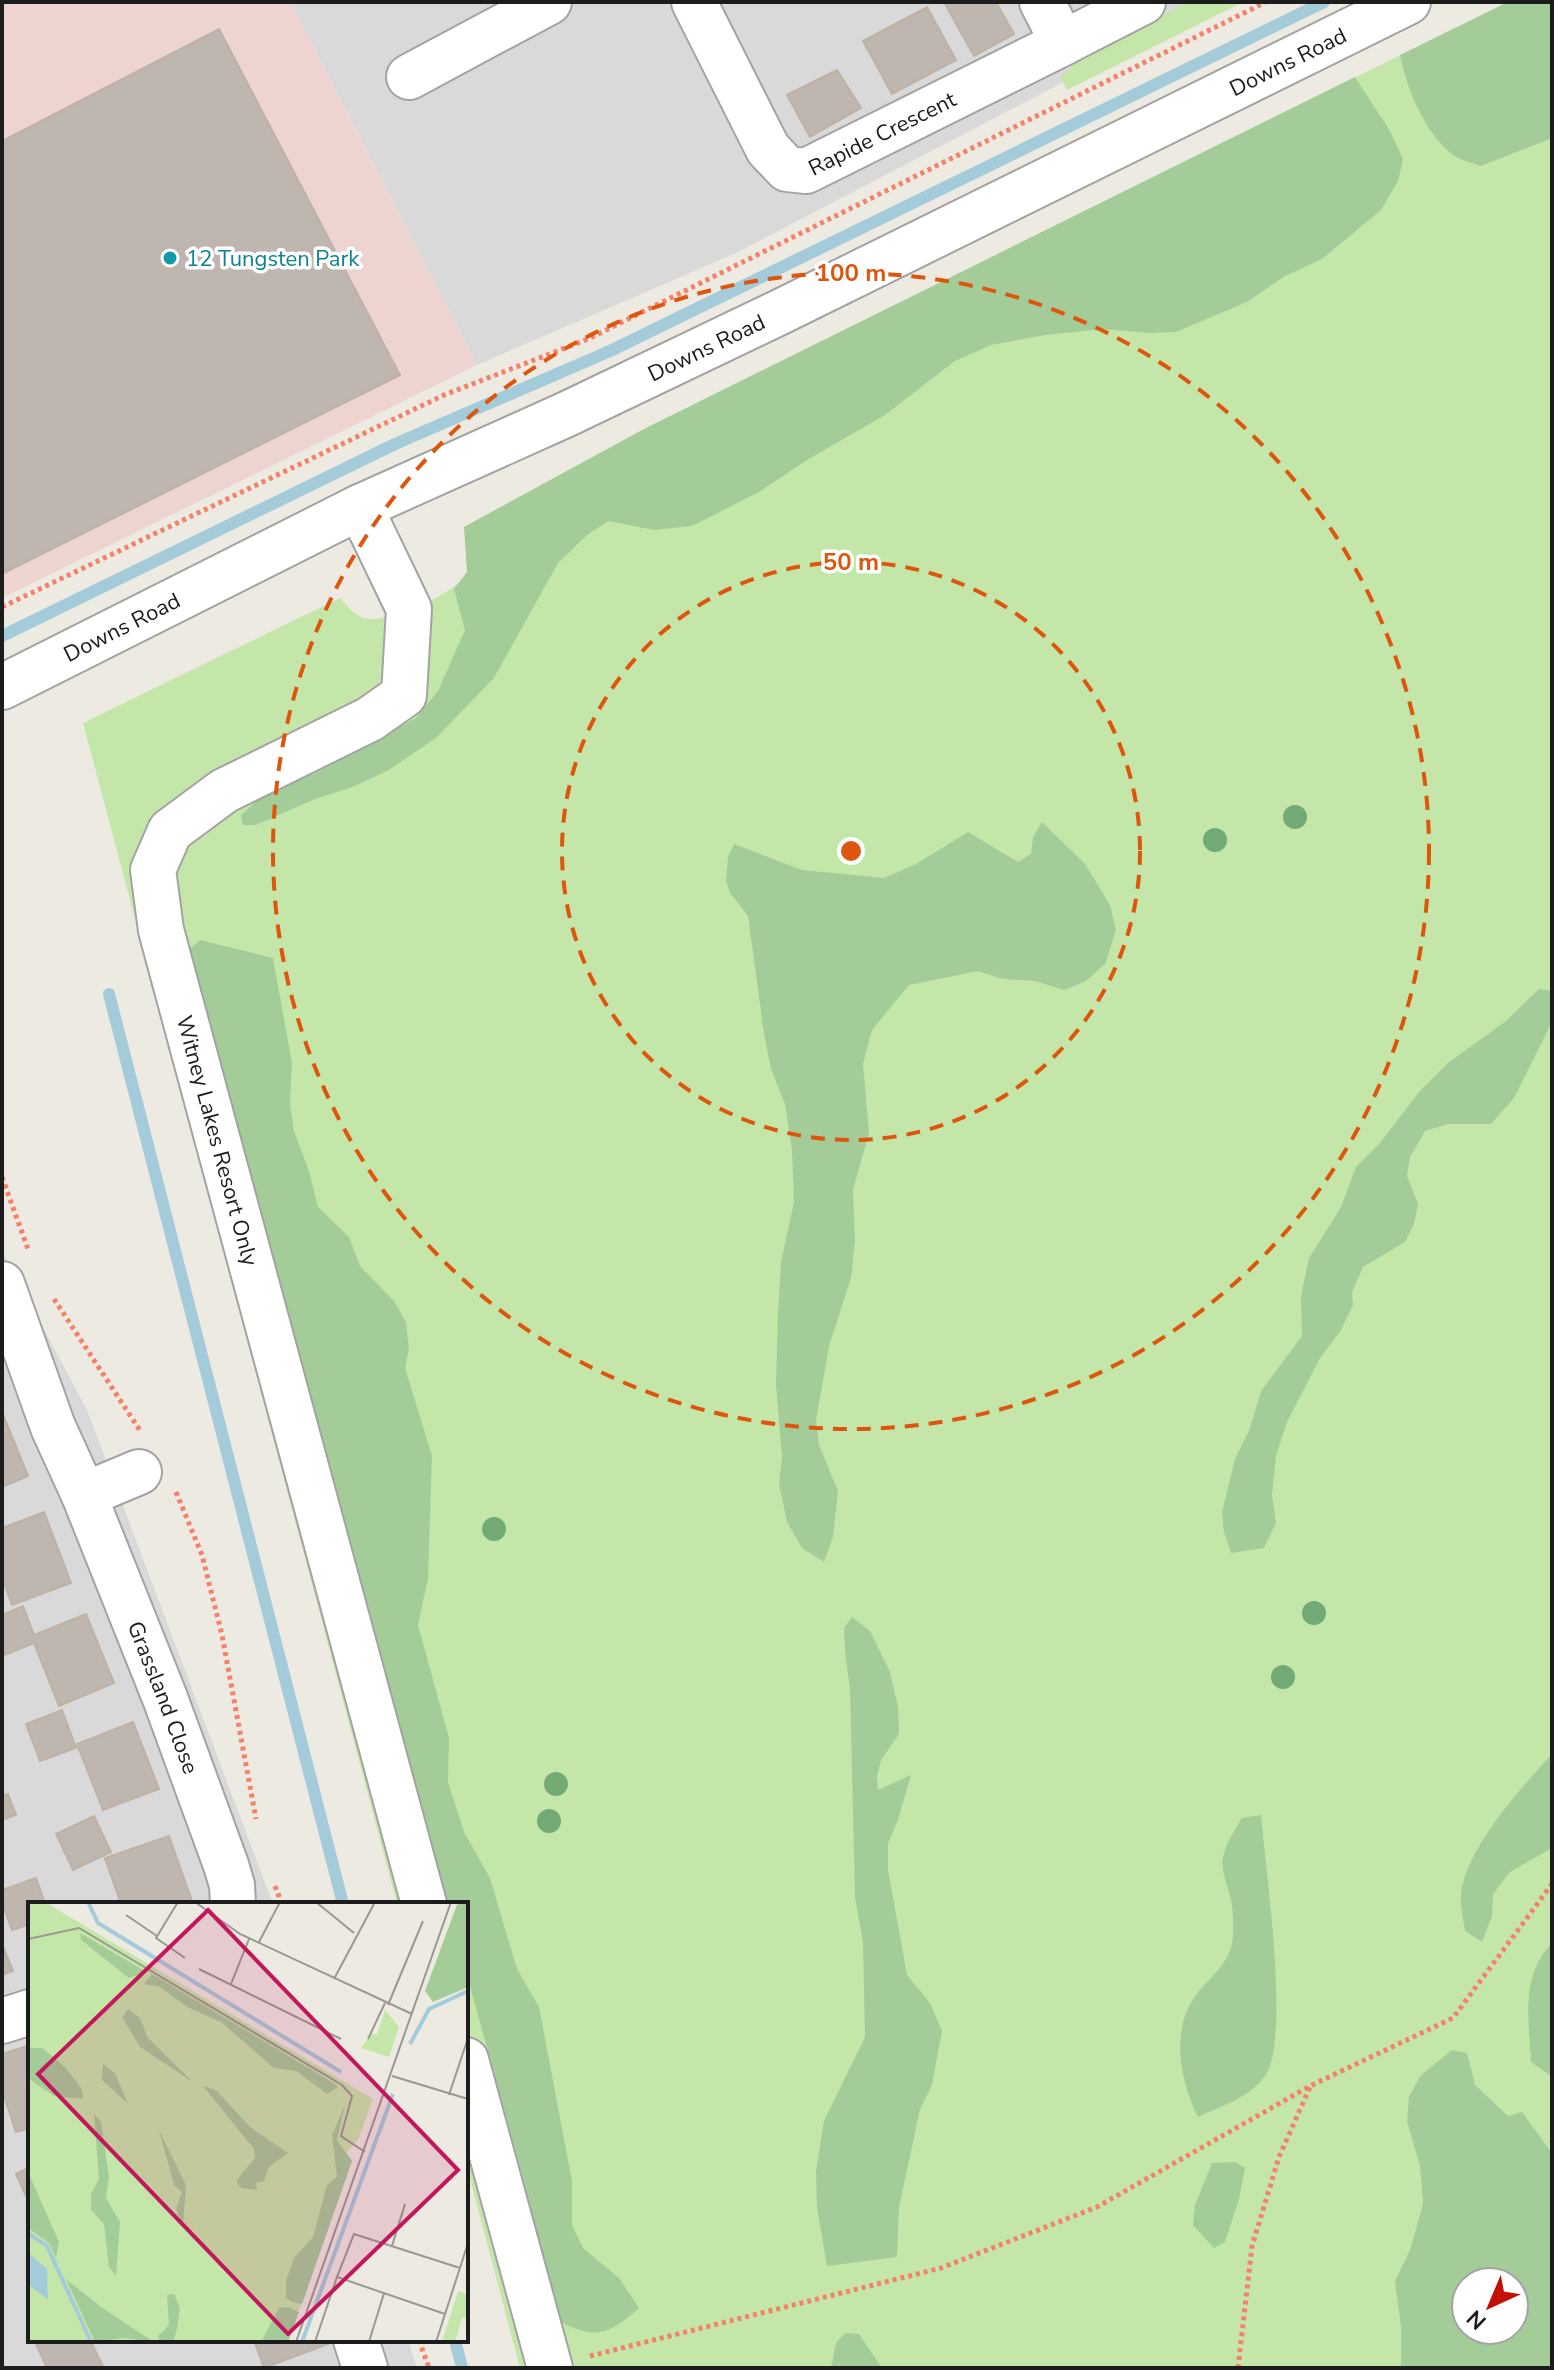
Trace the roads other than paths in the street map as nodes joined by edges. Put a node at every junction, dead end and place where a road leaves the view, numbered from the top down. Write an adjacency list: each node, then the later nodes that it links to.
1 (549, 2): 7 (street)
2 (694, 2): 6 (street, Rapide Crescent)
3 (1042, 2): 6 (street)
4 (1143, 2): 6 (street, Rapide Crescent)
5 (1408, 2): 8 (street, Downs Road)
6 (1063, 43)
7 (409, 77)
8 (360, 507): 9 (street, Downs Road); 14 (street, Witney Lakes Resort Only)
9 (2, 687)
10 (16, 1270): 12 (street, Grassland Close)
11 (153, 1468): 12 (street)
12 (84, 1495): 13 (street, Grassland Close)
13 (233, 1902)
14 (423, 1902)
15 (28, 2013): 16 (street)
16 (2, 2021)
17 (468, 2067): 19 (street)
18 (357, 2342): 20 (street)
19 (549, 2367)
20 (365, 2368)

